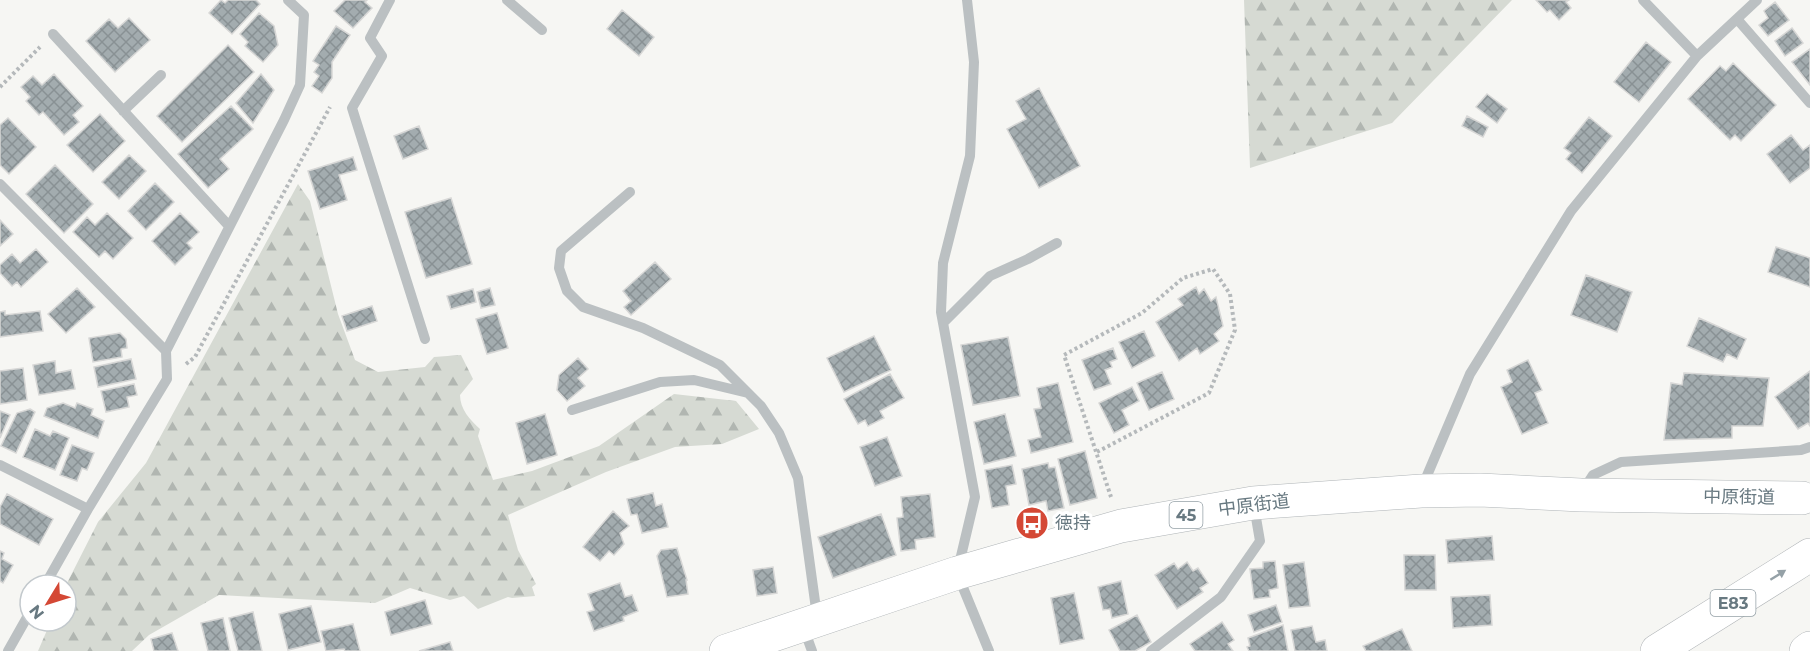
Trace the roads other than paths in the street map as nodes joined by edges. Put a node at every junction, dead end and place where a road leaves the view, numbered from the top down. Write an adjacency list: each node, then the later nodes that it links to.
1 (288, 0): 16 (street)
2 (390, 0): 19 (street)
3 (507, 0): 8 (street)
4 (967, 0): 18 (street)
5 (1643, 0): 10 (street)
6 (1756, 0): 7 (street)
7 (1737, 19): 10 (street); 12 (street)
8 (542, 30)
9 (53, 34): 13 (street)
10 (1697, 56): 25 (street)
11 (161, 75): 13 (street)
12 (1810, 103)
13 (123, 111): 16 (street)
14 (0, 184): 20 (street)
15 (630, 192): 21 (street)
16 (229, 226): 20 (street)
17 (1057, 243): 18 (street)
18 (943, 323): 32 (street)
19 (425, 339)
20 (166, 351): 29 (street)
21 (748, 393): 22 (street); 33 (street)
22 (572, 410)
23 (1810, 447): 26 (street)
24 (0, 465): 29 (street)
25 (1421, 491): 26 (main road, 中原街道 / 45); 28 (main road, 中原街道 / 45)
26 (1581, 495): 27 (main road, 中原街道 / 45)
27 (1802, 498)
28 (1253, 502): 32 (main road, 中原街道 / 45); 39 (street)
29 (88, 509): 31 (street)
30 (1810, 555): 40 (main road, E83, one-way to 30)
31 (52, 573)
32 (957, 573): 33 (main road, 中原街道 / 45); 38 (street)
33 (811, 632): 37 (main road, 中原街道 / 45)
34 (18, 633): 36 (street)
35 (1810, 648): 41 (main road)
36 (8, 651)
37 (726, 651)
38 (989, 651)
39 (1151, 651)
40 (1657, 651)
41 (1806, 651)

